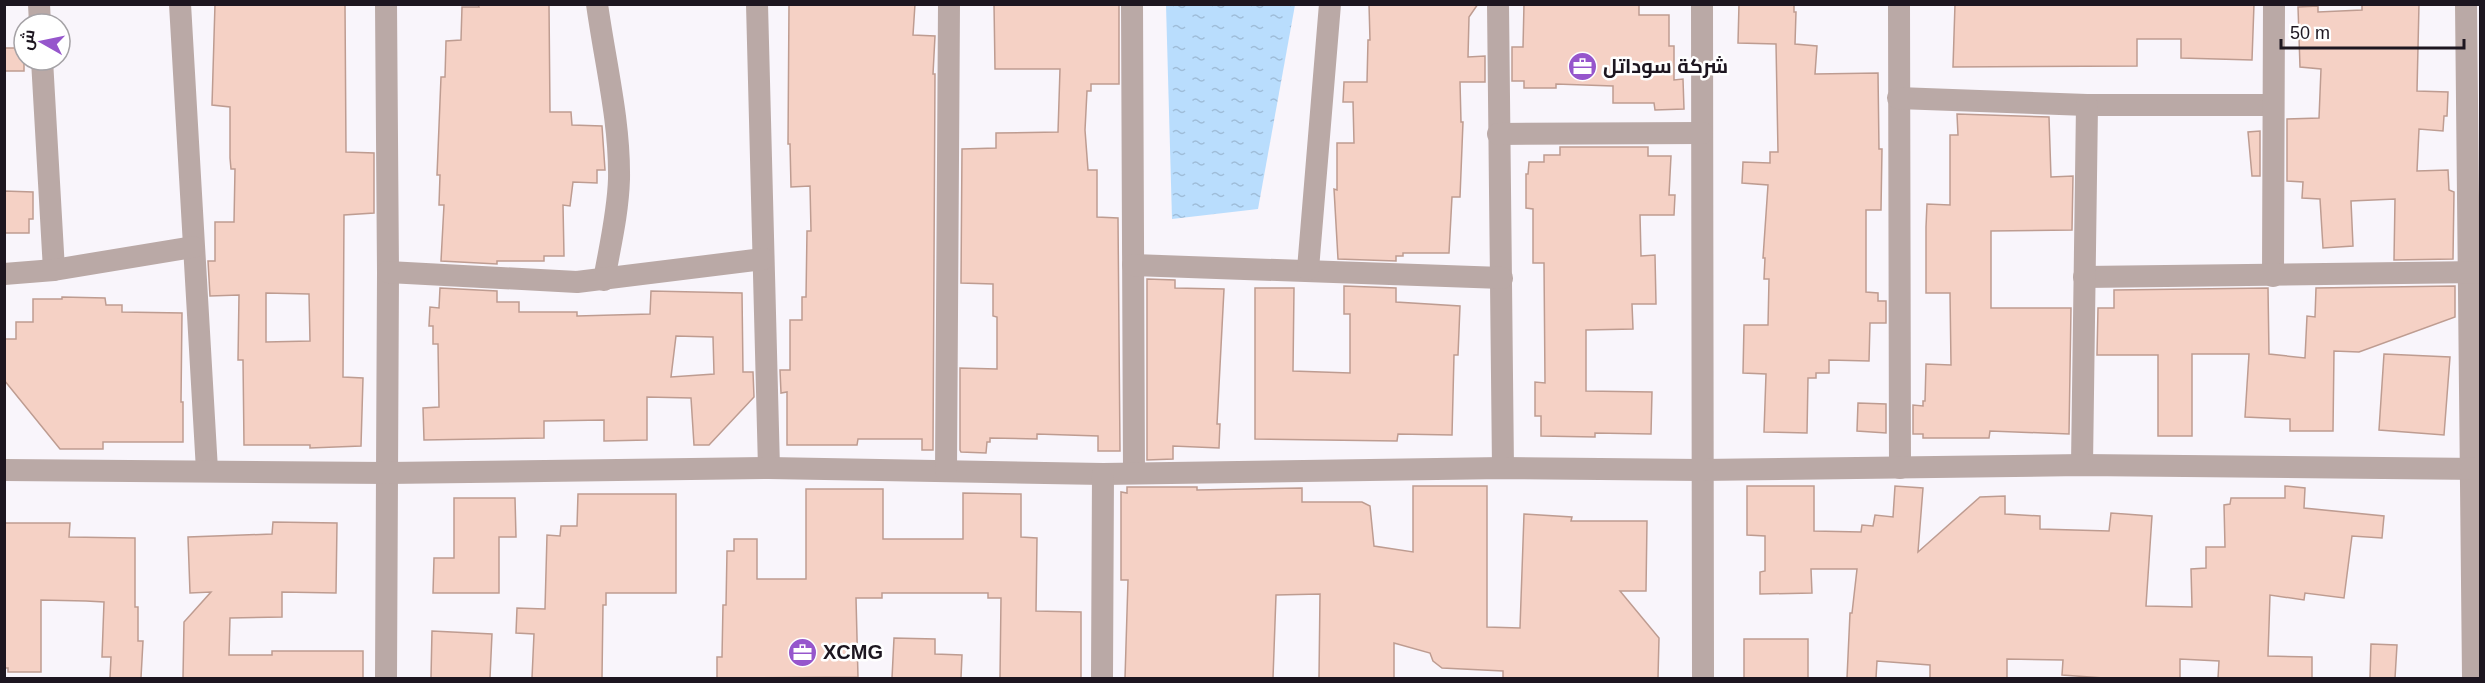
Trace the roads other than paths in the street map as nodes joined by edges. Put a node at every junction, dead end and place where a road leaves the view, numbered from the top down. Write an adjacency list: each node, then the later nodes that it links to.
1 (180, 4): 19 (street)
2 (386, 4): 24 (street)
3 (597, 4): 30 (street)
4 (757, 4): 20 (street)
5 (949, 4): 39 (street)
6 (1132, 4): 21 (street)
7 (1330, 4): 22 (street)
8 (1498, 4): 18 (street)
9 (1702, 4): 17 (street)
10 (1899, 4): 14 (street)
11 (2274, 4): 16 (street)
12 (2466, 4): 25 (street)
13 (43, 72): 23 (street)
14 (1898, 98): 15 (street); 34 (street)
15 (2087, 105): 16 (street); 28 (street)
16 (2272, 105): 27 (street)
17 (1702, 133): 18 (street); 38 (street)
18 (1498, 134): 29 (street)
19 (193, 247): 23 (street); 37 (street)
20 (763, 259): 30 (street); 32 (street)
21 (1133, 265): 22 (street); 41 (street)
22 (1308, 269): 29 (street)
23 (54, 270): 26 (street)
24 (388, 272): 30 (street); 40 (street)
25 (2474, 273): 27 (street); 35 (street)
26 (4, 274)
27 (2274, 276): 28 (street)
28 (2084, 277): 31 (street)
29 (1502, 278): 33 (street)
30 (604, 279)
31 (2082, 465): 34 (street); 35 (street)
32 (769, 468): 39 (street); 40 (street)
33 (1503, 468): 38 (street); 41 (street)
34 (1900, 468): 38 (street)
35 (2476, 469): 46 (street)
36 (4, 470): 37 (street)
37 (207, 470): 40 (street)
38 (1701, 470): 45 (street)
39 (946, 471): 42 (street)
40 (387, 473): 43 (street)
41 (1134, 473): 42 (street)
42 (1103, 474): 44 (street)
43 (386, 678)
44 (1102, 678)
45 (1703, 678)
46 (2473, 678)

